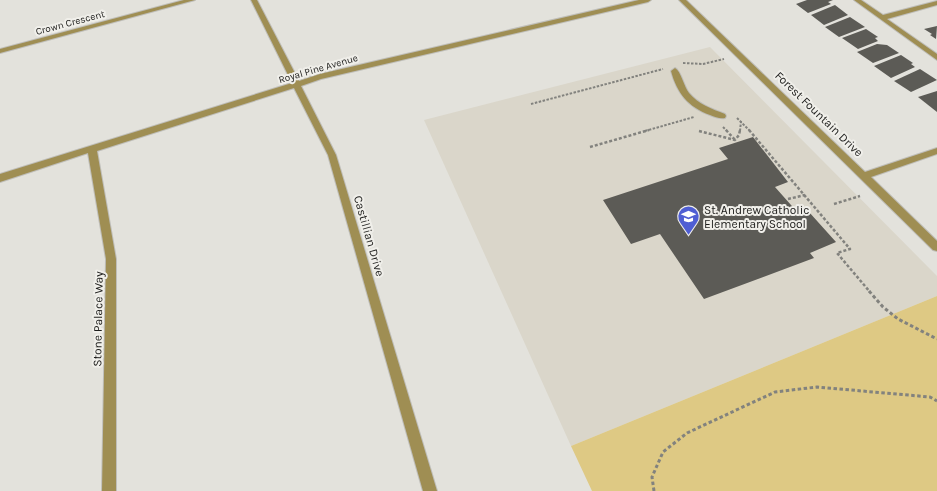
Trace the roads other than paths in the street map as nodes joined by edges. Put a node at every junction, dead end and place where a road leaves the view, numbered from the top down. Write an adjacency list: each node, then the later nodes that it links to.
1 (192, 0): 8 (street, Crown Crescent)
2 (254, 0): 11 (street, Castillian Drive)
3 (648, 0): 11 (street, Royal Pine Avenue)
4 (682, 0): 15 (street, Forest Fountain Drive)
5 (857, 0): 7 (street)
6 (937, 3): 7 (street)
7 (882, 18): 9 (street)
8 (0, 51)
9 (937, 58)
10 (672, 69): 12 (street)
11 (296, 85): 13 (street, Royal Pine Avenue); 19 (street, Castillian Drive)
12 (721, 120)
13 (92, 149): 16 (street, Royal Pine Avenue); 18 (street, Stone Palace Way)
14 (937, 152): 15 (street)
15 (864, 176): 17 (street, Forest Fountain Drive)
16 (0, 178)
17 (937, 247)
18 (109, 491)
19 (430, 491)

